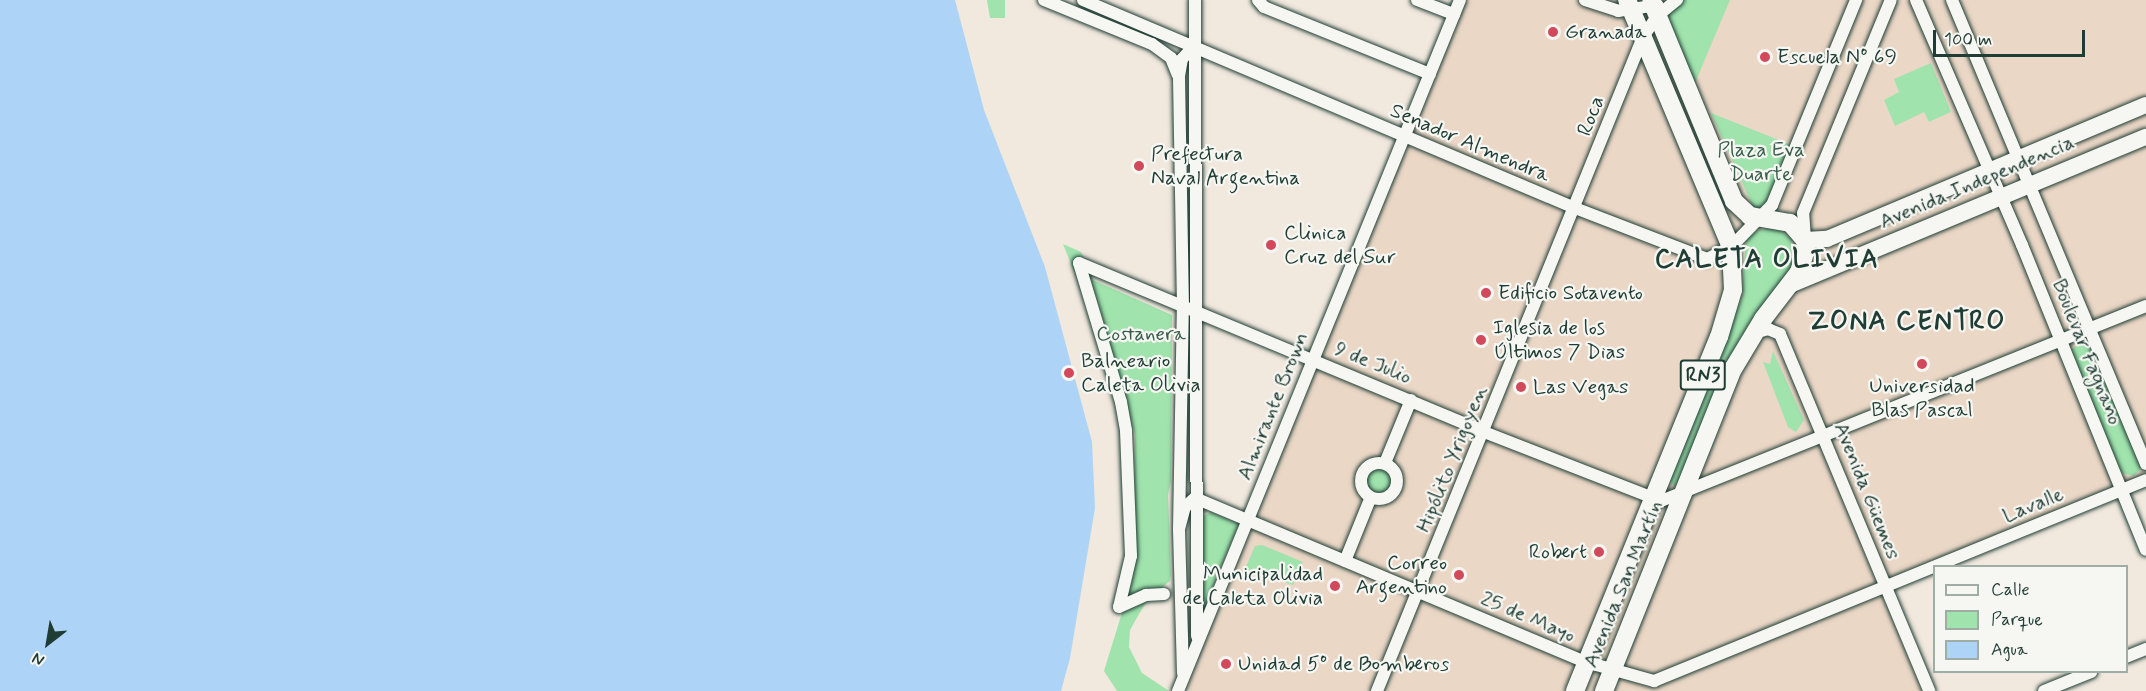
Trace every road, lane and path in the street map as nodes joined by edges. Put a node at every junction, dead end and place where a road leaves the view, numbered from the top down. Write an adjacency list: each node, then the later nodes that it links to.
1 (1083, 0): 18 (street, Senador Almendra)
2 (1195, 0): 18 (street)
3 (1258, 0): 19 (street)
4 (1417, 0): 16 (street)
5 (1460, 0): 16 (street, Almirante Brown)
6 (1585, 0): 14 (street)
7 (1671, 0): 15 (street)
8 (1677, 0): 15 (street)
9 (1856, 0): 29 (street, Senador Almendra)
10 (1891, 0): 30 (street)
11 (1916, 0): 25 (street, Boulevar Fagnano)
12 (1952, 0): 24 (street, Boulevar Fagnano)
13 (1049, 1): 20 (street)
14 (1630, 6): 15 (street); 17 (highway, RN3)
15 (1654, 8): 17 (street, Roca); 29 (highway)
16 (1454, 14): 19 (street, Almirante Brown)
17 (1643, 37): 28 (street, Roca); 31 (highway, RN3)
18 (1190, 49): 20 (street); 22 (street, Senador Almendra); 34 (street)
19 (1430, 74): 22 (street, Almirante Brown)
20 (1179, 76): 34 (street)
21 (2146, 105): 24 (main road, Avenida Independencia)
22 (1404, 136): 28 (street, Senador Almendra); 38 (street, Almirante Brown)
23 (2146, 137): 26 (main road, Avenida Independencia)
24 (2020, 158): 25 (main road, Avenida Independencia); 26 (street, Boulevar Fagnano)
25 (1990, 170): 27 (street, Boulevar Fagnano); 30 (main road, Avenida Independencia)
26 (2029, 184): 27 (main road, Avenida Independencia); 35 (street, Boulevar Fagnano)
27 (2000, 196): 32 (main road, Avenida Independencia); 37 (street, Boulevar Fagnano)
28 (1575, 208): 31 (street, Senador Almendra); 40 (street, Hipólito Yrigoyen)
29 (1760, 218): 30 (highway); 31 (street, Senador Almendra)
30 (1805, 240): 32 (highway, RN3)
31 (1731, 247): 49 (highway, RN3)
32 (1792, 284): 36 (highway, RN3)
33 (2146, 306): 35 (street)
34 (1191, 310): 38 (street, 9 de Julio); 47 (street); 51 (street); 58 (street, 9 de Julio)
35 (2092, 329): 37 (street); 43 (street, Boulevar Fagnano)
36 (1753, 334): 41 (street, Avenida Güemes); 46 (highway, RN3)
37 (2062, 342): 41 (street); 45 (street, Boulevar Fagnano)
38 (1313, 360): 39 (street, 9 de Julio); 50 (street, Almirante Brown)
39 (1412, 400): 40 (street, 9 de Julio); 42 (street)
40 (1484, 432): 49 (street, 9 de Julio); 57 (street, Hipólito Yrigoyen)
41 (1825, 438): 46 (street); 56 (street, Avenida Güemes)
42 (1385, 463): 48 (street); 48 (street)
43 (2146, 464)
44 (2146, 480): 45 (street, Lavalle)
45 (2120, 490): 52 (street, Boulevar Fagnano); 54 (street, Lavalle)
46 (1684, 494): 49 (street); 63 (highway, Avenida San Martín / RN3)
47 (1195, 498): 50 (street, 25 de Mayo); 51 (street); 59 (street)
48 (1370, 499): 53 (street)
49 (1653, 499): 62 (highway, Avenida San Martín / RN3)
50 (1247, 519): 53 (street, 25 de Mayo); 59 (street, Almirante Brown)
51 (1179, 529): 66 (street)
52 (2146, 550)
53 (1345, 561): 57 (street, 25 de Mayo)
54 (1938, 565)
55 (1933, 567): 56 (street, Lavalle)
56 (1885, 587): 65 (street, 25 de Mayo); 71 (street, Avenida Güemes)
57 (1419, 592): 62 (street, 25 de Mayo); 67 (street, Hipólito Yrigoyen)
58 (1164, 594)
59 (1197, 644): 66 (street, Almirante Brown)
60 (2146, 649): 61 (street)
61 (2128, 657)
62 (1586, 662): 63 (street, 25 de Mayo); 68 (highway, Avenida San Martín / RN3)
63 (1613, 670): 65 (street, 25 de Mayo); 69 (highway, Avenida San Martín / RN3)
64 (2089, 673): 72 (street)
65 (1644, 680): 70 (street)
66 (1183, 686)
67 (1377, 691)
68 (1575, 691)
69 (1604, 691)
70 (1660, 691)
71 (1929, 691)
72 (2044, 691)

